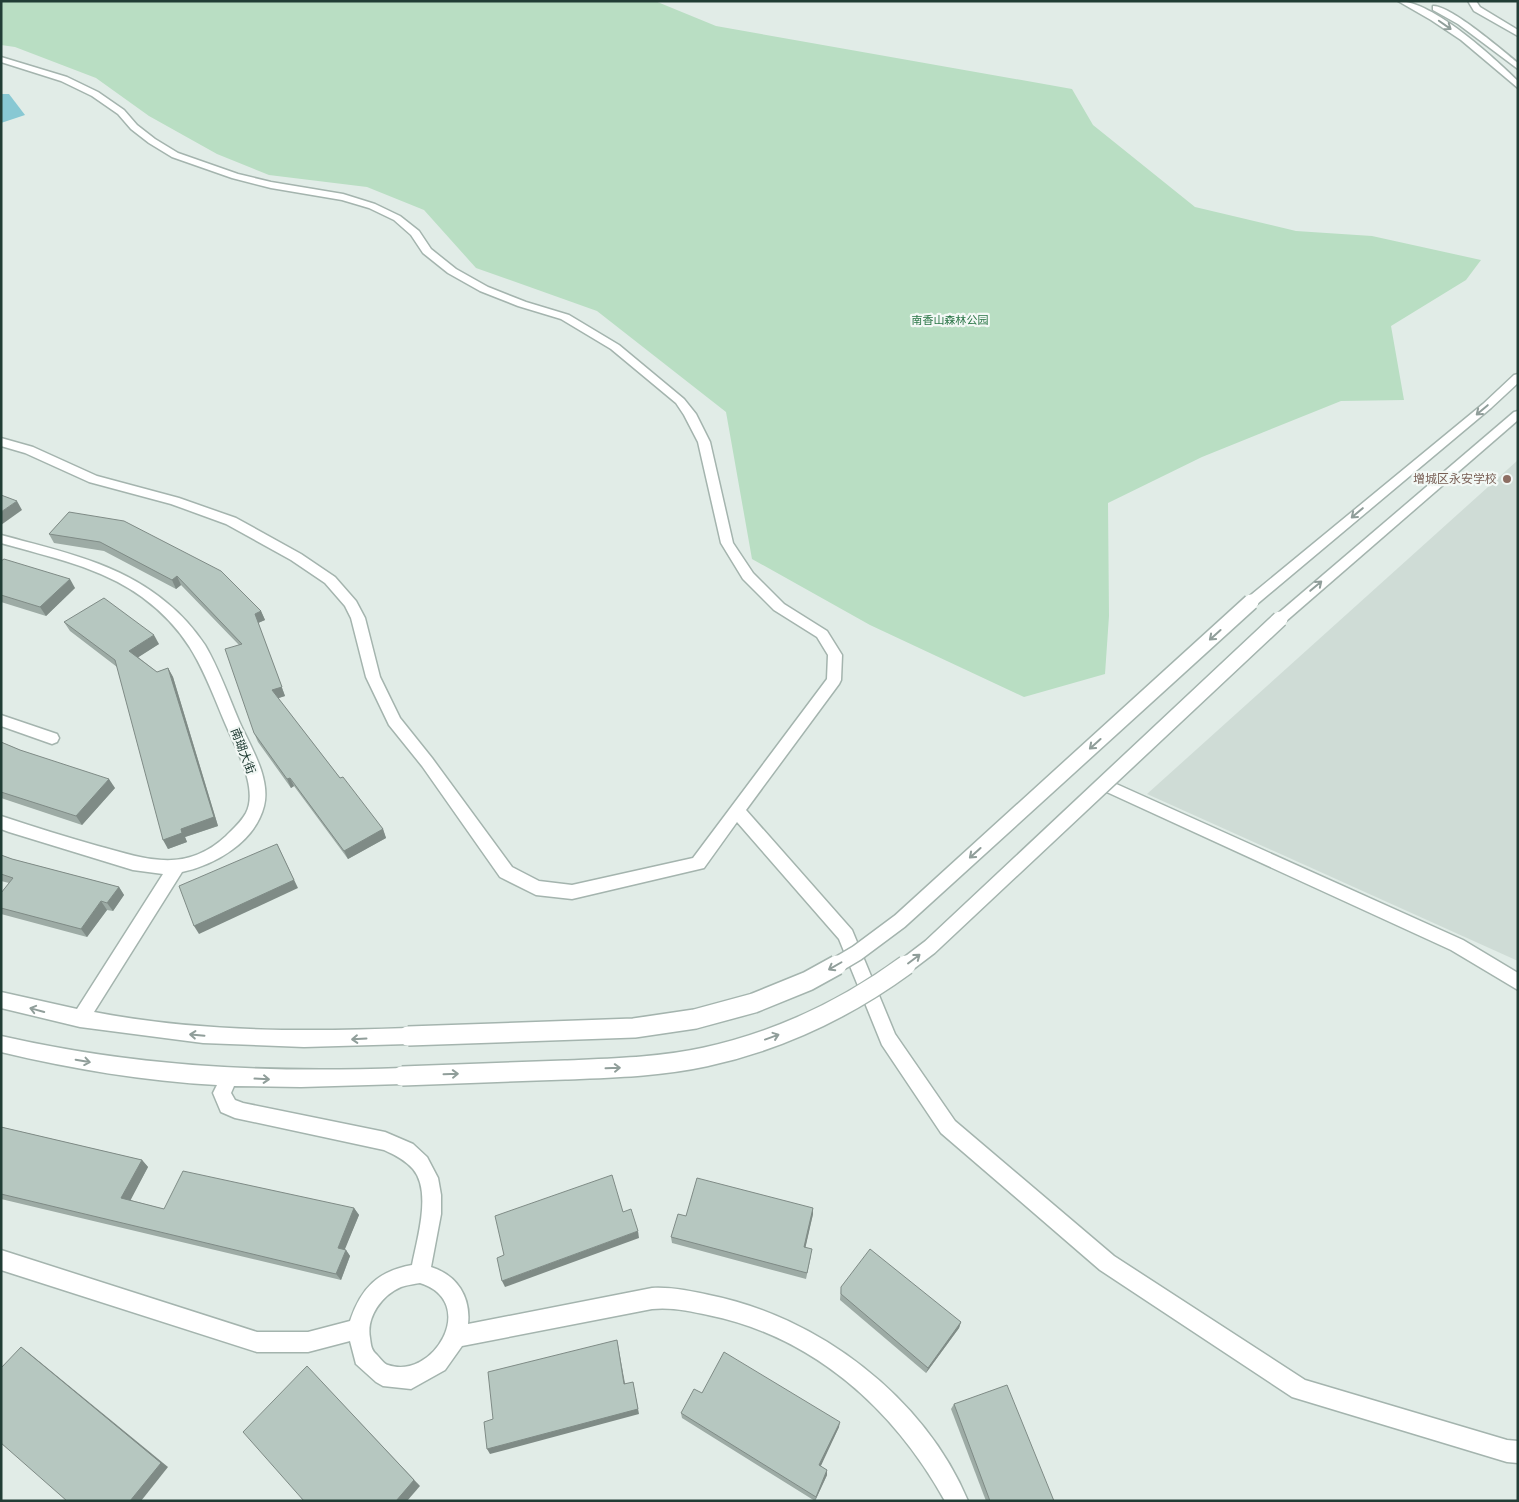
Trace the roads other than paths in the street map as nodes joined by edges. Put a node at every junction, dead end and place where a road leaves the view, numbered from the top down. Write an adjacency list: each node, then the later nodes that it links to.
1 (1402, 1): 7 (street, one-way to 7)
2 (1472, 1): 4 (street)
3 (1432, 5): 6 (street)
4 (1518, 34)
5 (1, 59): 15 (street)
6 (1518, 66)
7 (1518, 86)
8 (1518, 377): 20 (street, one-way to 20, bridge)
9 (1518, 414): 14 (street, one-way to 9, bridge)
10 (1, 442): 15 (street)
11 (1, 539): 17 (street, 南瑚大街)
12 (1, 720): 13 (street)
13 (52, 738)
14 (1103, 784): 18 (street); 22 (street, one-way to 14, bridge)
15 (737, 811): 27 (street)
16 (1, 822): 17 (street, 南瑚大街)
17 (178, 866): 20 (street)
18 (1518, 982)
19 (1, 1000): 20 (street, one-way to 19)
20 (80, 1019)
21 (1, 1044): 22 (street, one-way to 22)
22 (229, 1077): 24 (street)
23 (1, 1260): 25 (street)
24 (420, 1273): 25 (street); 26 (street)
25 (358, 1329): 26 (street)
26 (456, 1337): 28 (street)
27 (1518, 1452)
28 (957, 1501)

